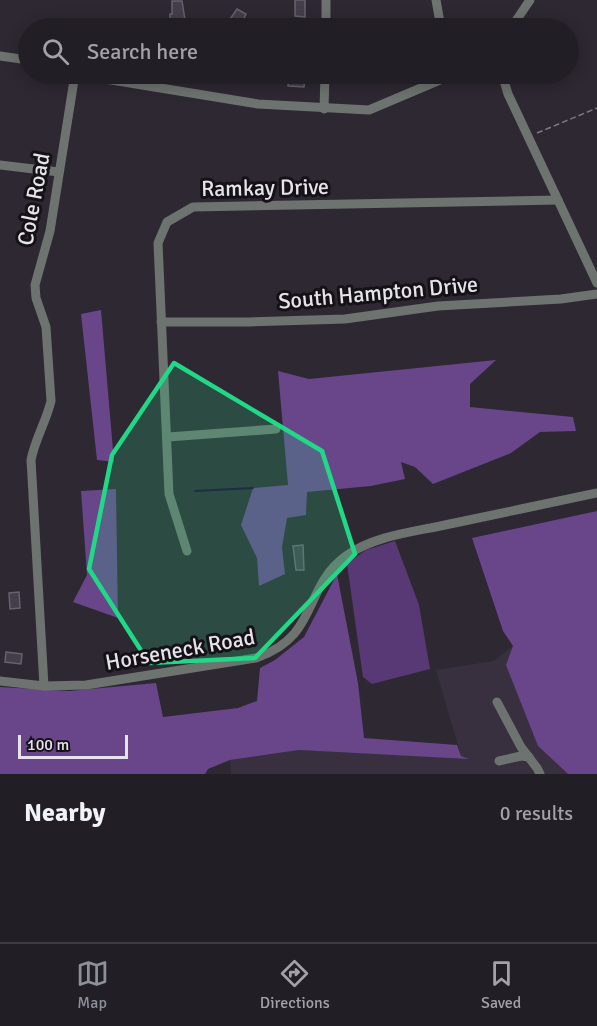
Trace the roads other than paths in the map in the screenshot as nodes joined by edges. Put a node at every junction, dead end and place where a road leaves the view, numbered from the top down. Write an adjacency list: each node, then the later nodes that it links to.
1 (326, 0): 4 (street)
2 (436, 0): 5 (street)
3 (530, 0): 6 (street)
4 (326, 18)
5 (439, 18)
6 (518, 18)
7 (0, 56): 8 (street)
8 (18, 59)
9 (73, 84): 16 (street, Cole Road)
10 (136, 84): 14 (street)
11 (325, 84): 14 (street)
12 (429, 84): 14 (street)
13 (505, 84): 17 (street)
14 (324, 108)
15 (0, 165): 16 (street)
16 (59, 172): 26 (street, Cole Road)
17 (558, 200): 18 (street); 20 (street, Ramkay Drive)
18 (597, 283)
19 (597, 294): 20 (street, South Hampton Drive)
20 (161, 322): 22 (street, Ramkay Drive)
21 (276, 429): 22 (street)
22 (168, 437): 24 (street, Ramkay Drive)
23 (597, 493): 26 (street, Horseneck Road)
24 (188, 550)
25 (0, 681): 26 (street, Horseneck Road)
26 (44, 686)
27 (497, 702): 28 (street)
28 (529, 757): 29 (street); 30 (street)
29 (499, 761)
30 (540, 774)

